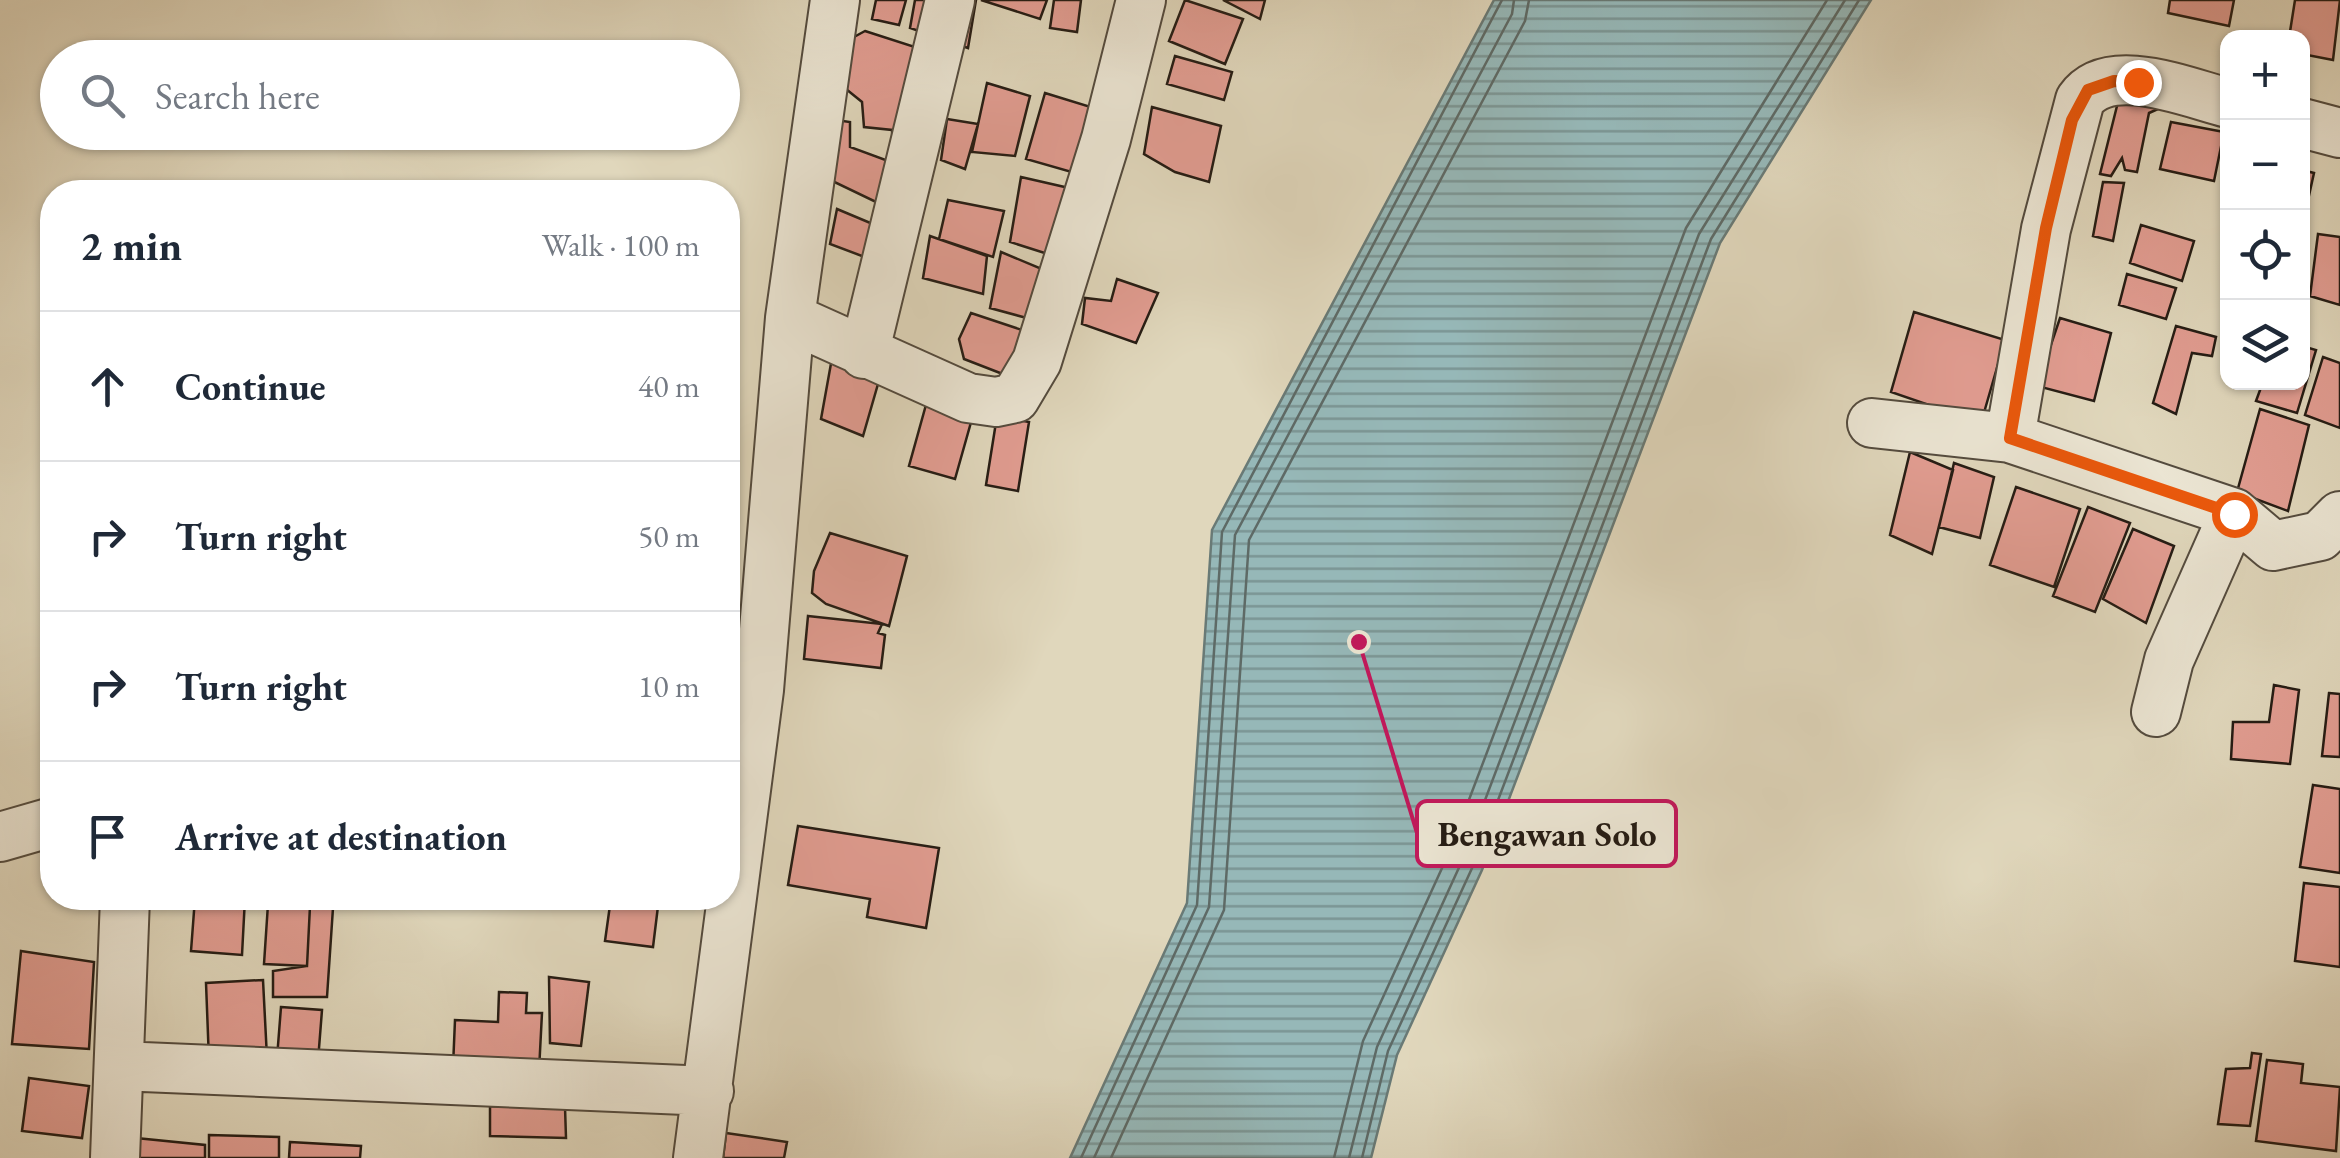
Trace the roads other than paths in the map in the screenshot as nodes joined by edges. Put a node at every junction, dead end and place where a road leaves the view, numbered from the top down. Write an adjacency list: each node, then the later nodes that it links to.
1 (836, 0): 5 (street)
2 (950, 0): 6 (street)
3 (1142, 0): 6 (street)
4 (2220, 101): 8 (street)
5 (790, 318): 6 (street); 11 (street)
6 (864, 354)
7 (1872, 423): 8 (street)
8 (2010, 438): 9 (street)
9 (2234, 514): 10 (street); 12 (street)
10 (2340, 516)
11 (743, 694): 13 (street)
12 (2156, 712)
13 (740, 728)
14 (40, 825): 15 (street)
15 (0, 837)
16 (124, 910): 18 (street)
17 (724, 910): 19 (street)
18 (118, 1066): 19 (street); 20 (street)
19 (708, 1091): 21 (street)
20 (115, 1158)
21 (698, 1158)

